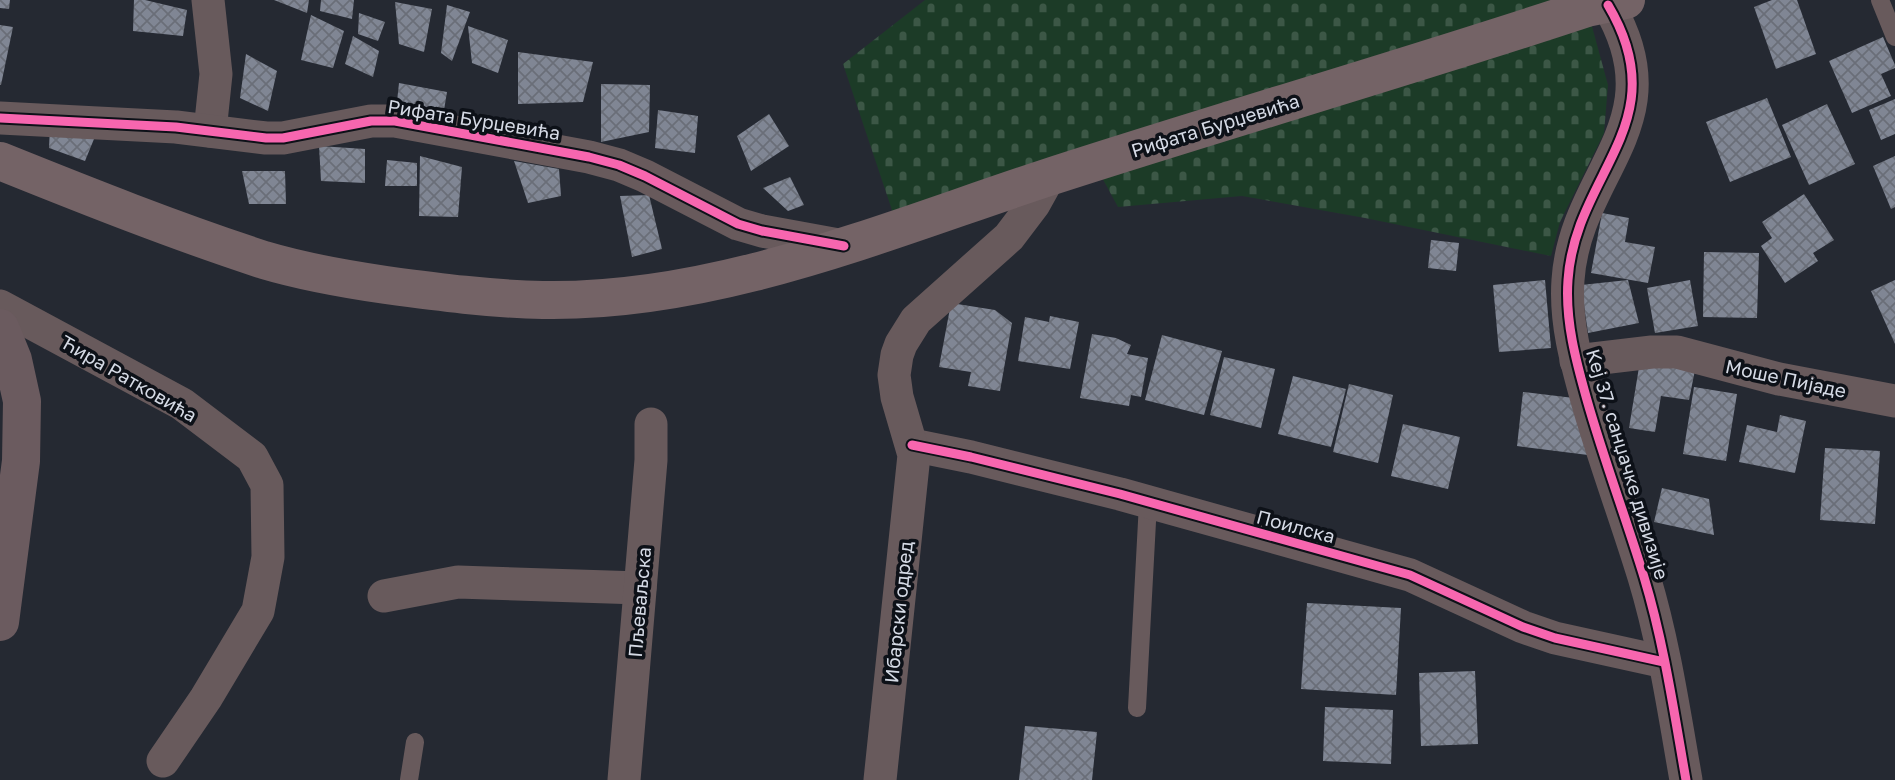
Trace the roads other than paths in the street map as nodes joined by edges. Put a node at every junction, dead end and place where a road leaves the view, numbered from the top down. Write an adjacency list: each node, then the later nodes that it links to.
1 (208, 0): 6 (street)
2 (1880, 0): 4 (lane)
3 (1601, 3): 8 (main road, Рифата Бурџевића); 12 (street, Кеј 37. санџачке дивизије)
4 (1895, 37)
5 (0, 118): 6 (street, Рифата Бурџевића)
6 (210, 131): 9 (street, Рифата Бурџевића)
7 (0, 161): 9 (main road, Рифата Бурџевића)
8 (1049, 177): 9 (main road, Рифата Бурџевића); 15 (street)
9 (844, 246)
10 (0, 306): 23 (street, Ћира Ратковића)
11 (0, 328): 19 (street)
12 (1576, 361): 13 (street, Моше Пијаде); 20 (street, Кеј 37. санџачке дивизије)
13 (1895, 401)
14 (650, 424): 17 (street, Пљеваљска)
15 (912, 445): 16 (street, Поилска); 26 (street, Ибарски одред)
16 (1148, 503): 20 (street, Поилска); 21 (lane)
17 (640, 588): 18 (street); 25 (street, Пљеваљска)
18 (384, 596)
19 (0, 622)
20 (1664, 662): 27 (street, Кеј 37. санџачке дивизије)
21 (1137, 708)
22 (415, 742): 24 (lane)
23 (163, 761)
24 (409, 780)
25 (624, 780)
26 (880, 780)
27 (1686, 780)

